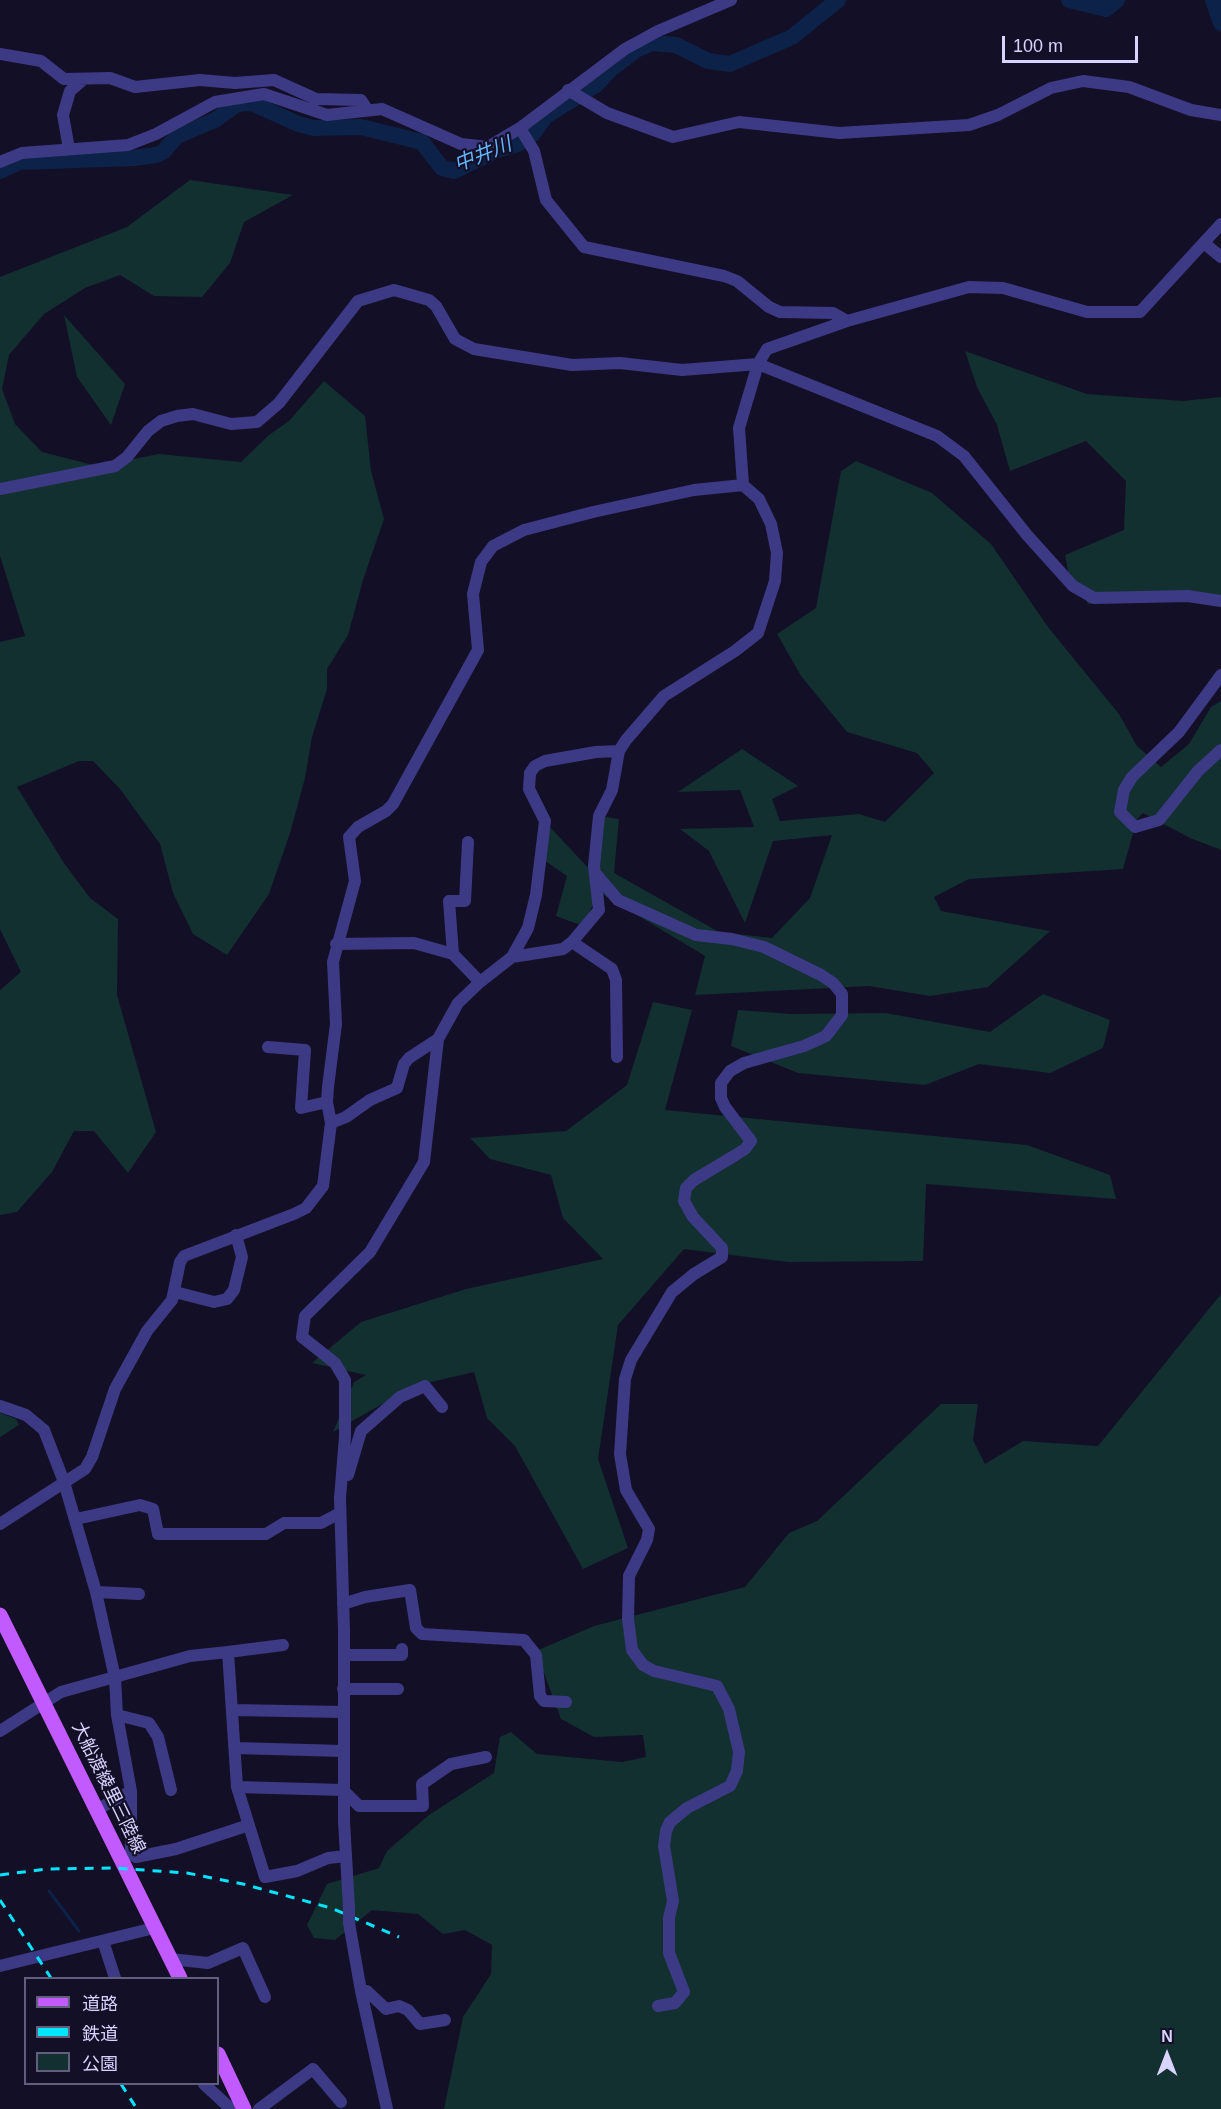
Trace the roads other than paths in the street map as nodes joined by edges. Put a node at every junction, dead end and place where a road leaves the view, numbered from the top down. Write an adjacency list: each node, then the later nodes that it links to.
1 (731, 0): 4 (street)
2 (0, 54): 3 (street)
3 (84, 79): 5 (street); 8 (street)
4 (573, 94): 6 (street); 7 (street)
5 (367, 109): 7 (street); 8 (street)
6 (1221, 115)
7 (524, 134): 13 (street)
8 (69, 149): 9 (street)
9 (0, 162)
10 (1221, 224): 11 (street)
11 (1204, 243): 12 (street); 13 (street)
12 (1221, 257)
13 (847, 321): 14 (street)
14 (758, 364): 15 (street); 16 (street); 17 (street)
15 (743, 485): 20 (street); 24 (street)
16 (0, 489)
17 (1221, 601)
18 (1221, 675): 19 (street)
19 (1221, 750)
20 (619, 751): 22 (street); 26 (street)
21 (468, 842): 25 (street)
22 (595, 873): 23 (street); 77 (street)
23 (572, 942): 26 (street); 30 (street)
24 (336, 944): 25 (street); 31 (street)
25 (453, 954): 27 (street)
26 (512, 957): 27 (street)
27 (480, 982): 28 (street)
28 (438, 1039): 32 (street); 38 (street)
29 (268, 1047): 31 (street)
30 (617, 1057)
31 (327, 1102): 32 (street)
32 (331, 1123): 33 (street)
33 (236, 1235): 34 (street); 34 (street)
34 (175, 1292): 37 (street)
35 (0, 1406): 37 (street)
36 (442, 1407): 38 (street)
37 (64, 1482): 40 (street); 41 (street)
38 (340, 1498): 39 (street)
39 (340, 1513): 40 (street); 44 (street)
40 (76, 1519): 42 (street)
41 (0, 1524)
42 (96, 1592): 43 (street); 50 (street)
43 (139, 1594)
44 (343, 1604): 49 (street); 54 (street)
45 (0, 1615): 53 (main road, 大船渡綾里三陸線)
46 (283, 1645): 48 (street)
47 (402, 1649): 49 (street)
48 (228, 1652): 50 (street); 55 (street)
49 (344, 1655): 51 (street)
50 (115, 1678): 53 (street); 57 (street)
51 (343, 1689): 52 (street); 56 (street)
52 (398, 1689)
53 (43, 1702): 58 (street); 66 (main road, 大船渡綾里三陸線)
54 (566, 1702)
55 (232, 1710): 56 (street); 59 (street)
56 (343, 1712): 60 (street)
57 (117, 1715): 63 (street); 65 (street)
58 (0, 1731)
59 (234, 1748): 60 (street); 62 (street)
60 (343, 1752): 64 (street)
61 (486, 1757): 64 (street)
62 (237, 1787): 64 (street); 67 (street)
63 (171, 1790)
64 (343, 1790): 68 (street)
65 (131, 1791): 66 (street); 67 (street)
66 (98, 1809): 69 (main road, 大船渡綾里三陸線)
67 (249, 1825): 68 (street)
68 (346, 1857): 75 (street, bridge)
69 (154, 1928): 70 (street); 71 (main road, 大船渡綾里三陸線)
70 (104, 1941): 72 (street); 73 (street)
71 (170, 1959): 74 (main road, 大船渡綾里三陸線); 76 (street)
72 (0, 1966)
73 (115, 1977)
74 (179, 1977)
75 (361, 1992): 78 (street); 85 (street)
76 (265, 1997)
77 (658, 2006)
78 (445, 2019)
79 (219, 2056): 83 (main road)
80 (205, 2085): 82 (street)
81 (341, 2102): 84 (street)
82 (231, 2109)
83 (244, 2109)
84 (259, 2109)
85 (387, 2109)

